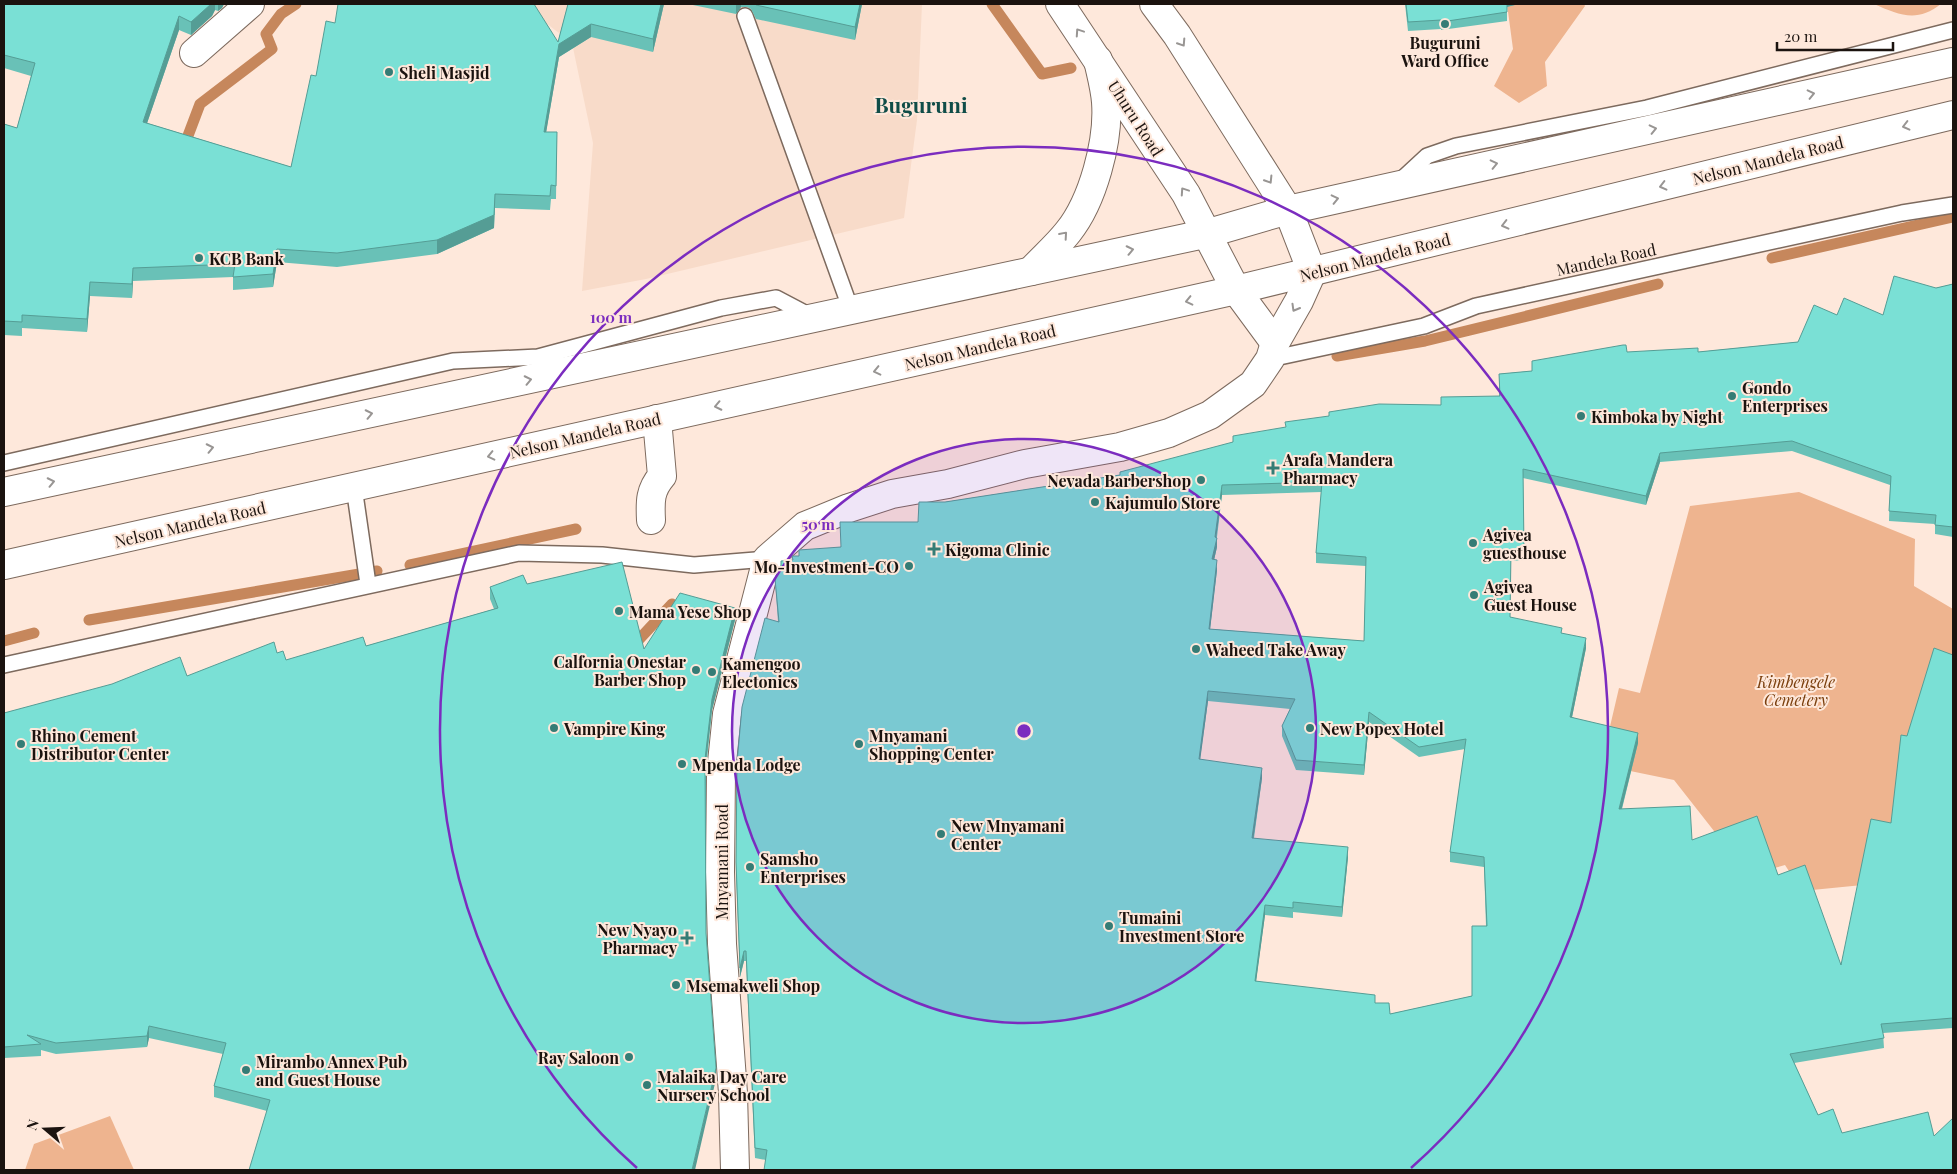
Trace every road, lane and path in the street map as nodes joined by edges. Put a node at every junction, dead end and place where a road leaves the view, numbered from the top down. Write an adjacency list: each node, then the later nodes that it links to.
1 (250, 4): 6 (main road)
2 (1060, 4): 7 (main road, Uhuru Road, one-way to 2)
3 (1154, 4): 12 (main road, one-way to 12)
4 (745, 16): 17 (lane)
5 (1953, 30): 10 (lane)
6 (194, 53)
7 (1098, 60): 13 (main road, Uhuru Road, one-way to 7); 14 (main road, one-way to 7)
8 (1953, 62): 10 (main road, one-way to 8)
9 (1953, 115): 15 (main road, Nelson Mandela Road, one-way to 15)
10 (1394, 186): 12 (main road, one-way to 10)
11 (1953, 205): 19 (lane, Mandela Road)
12 (1288, 210): 13 (main road); 15 (main road)
13 (1209, 233): 14 (main road, one-way to 13); 16 (main road, Uhuru Road)
14 (1031, 271): 17 (main road)
15 (1312, 272): 16 (main road, Nelson Mandela Road); 19 (main road, one-way to 19)
16 (1236, 290): 19 (main road, Uhuru Road); 20 (main road, Nelson Mandela Road, one-way to 20)
17 (851, 310): 18 (main road)
18 (814, 318): 21 (lane); 23 (main road, one-way to 18)
19 (1273, 351): 25 (main road)
20 (657, 419): 22 (main road, Nelson Mandela Road, one-way to 22); 24 (main road)
21 (4, 463)
22 (354, 487): 26 (main road, Nelson Mandela Road); 27 (lane)
23 (4, 492)
24 (651, 520)
25 (767, 559): 27 (lane); 29 (main road, Mnyamani Road)
26 (4, 565)
27 (368, 584): 28 (lane)
28 (4, 665)
29 (736, 1170)

